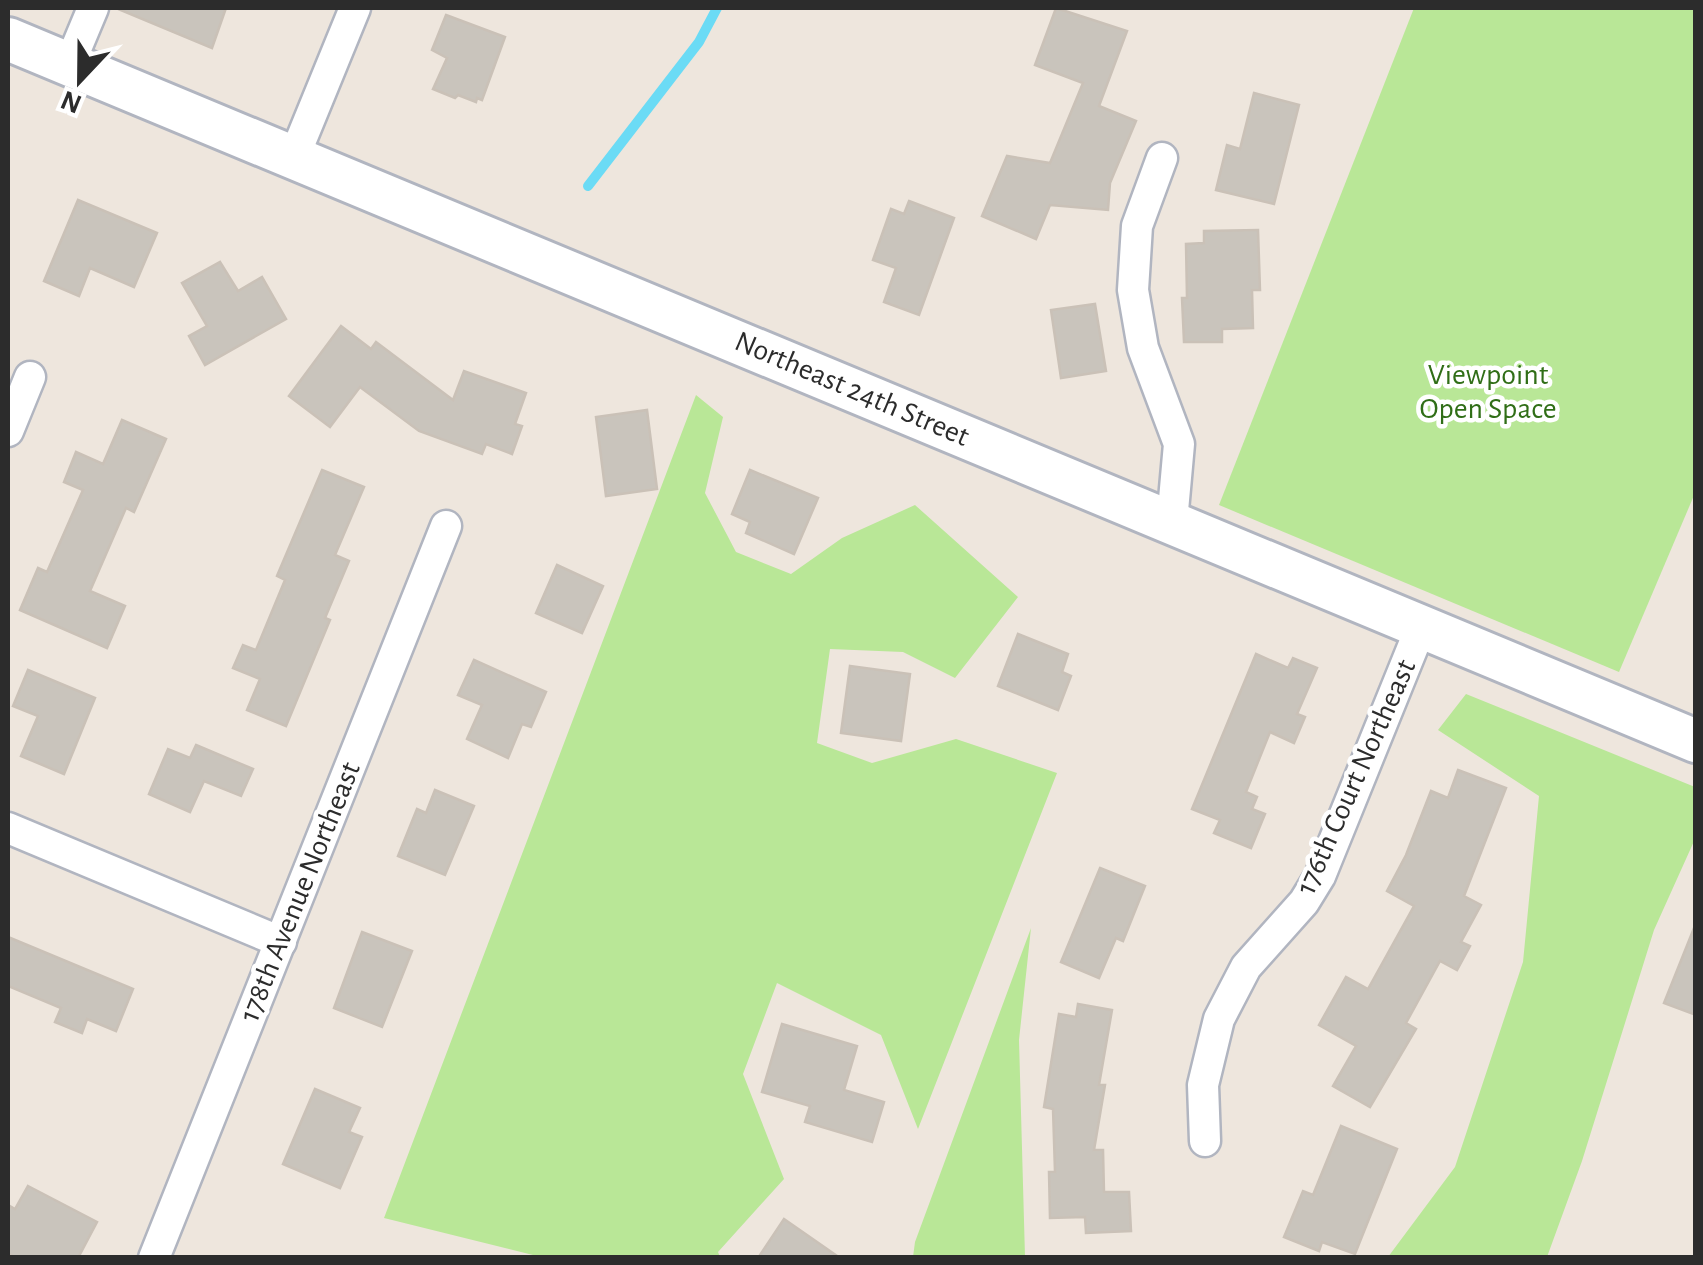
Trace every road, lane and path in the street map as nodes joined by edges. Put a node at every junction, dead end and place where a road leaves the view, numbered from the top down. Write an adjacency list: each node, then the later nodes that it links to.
1 (92, 8): 4 (street)
2 (355, 8): 5 (street)
3 (8, 39): 4 (main road, Northeast 24th Street)
4 (70, 63): 5 (main road, Northeast 24th Street)
5 (294, 156): 9 (main road, Northeast 24th Street)
6 (1162, 158): 9 (street)
7 (30, 377): 8 (street)
8 (8, 431)
9 (1172, 522): 11 (main road, Northeast 24th Street)
10 (446, 526): 14 (street, 178th Avenue Northeast)
11 (1421, 626): 12 (main road, Northeast 24th Street); 15 (street, 176th Court Northeast)
12 (1696, 741)
13 (8, 828): 14 (street)
14 (281, 942): 16 (street, 178th Avenue Northeast)
15 (1205, 1141)
16 (154, 1258)

